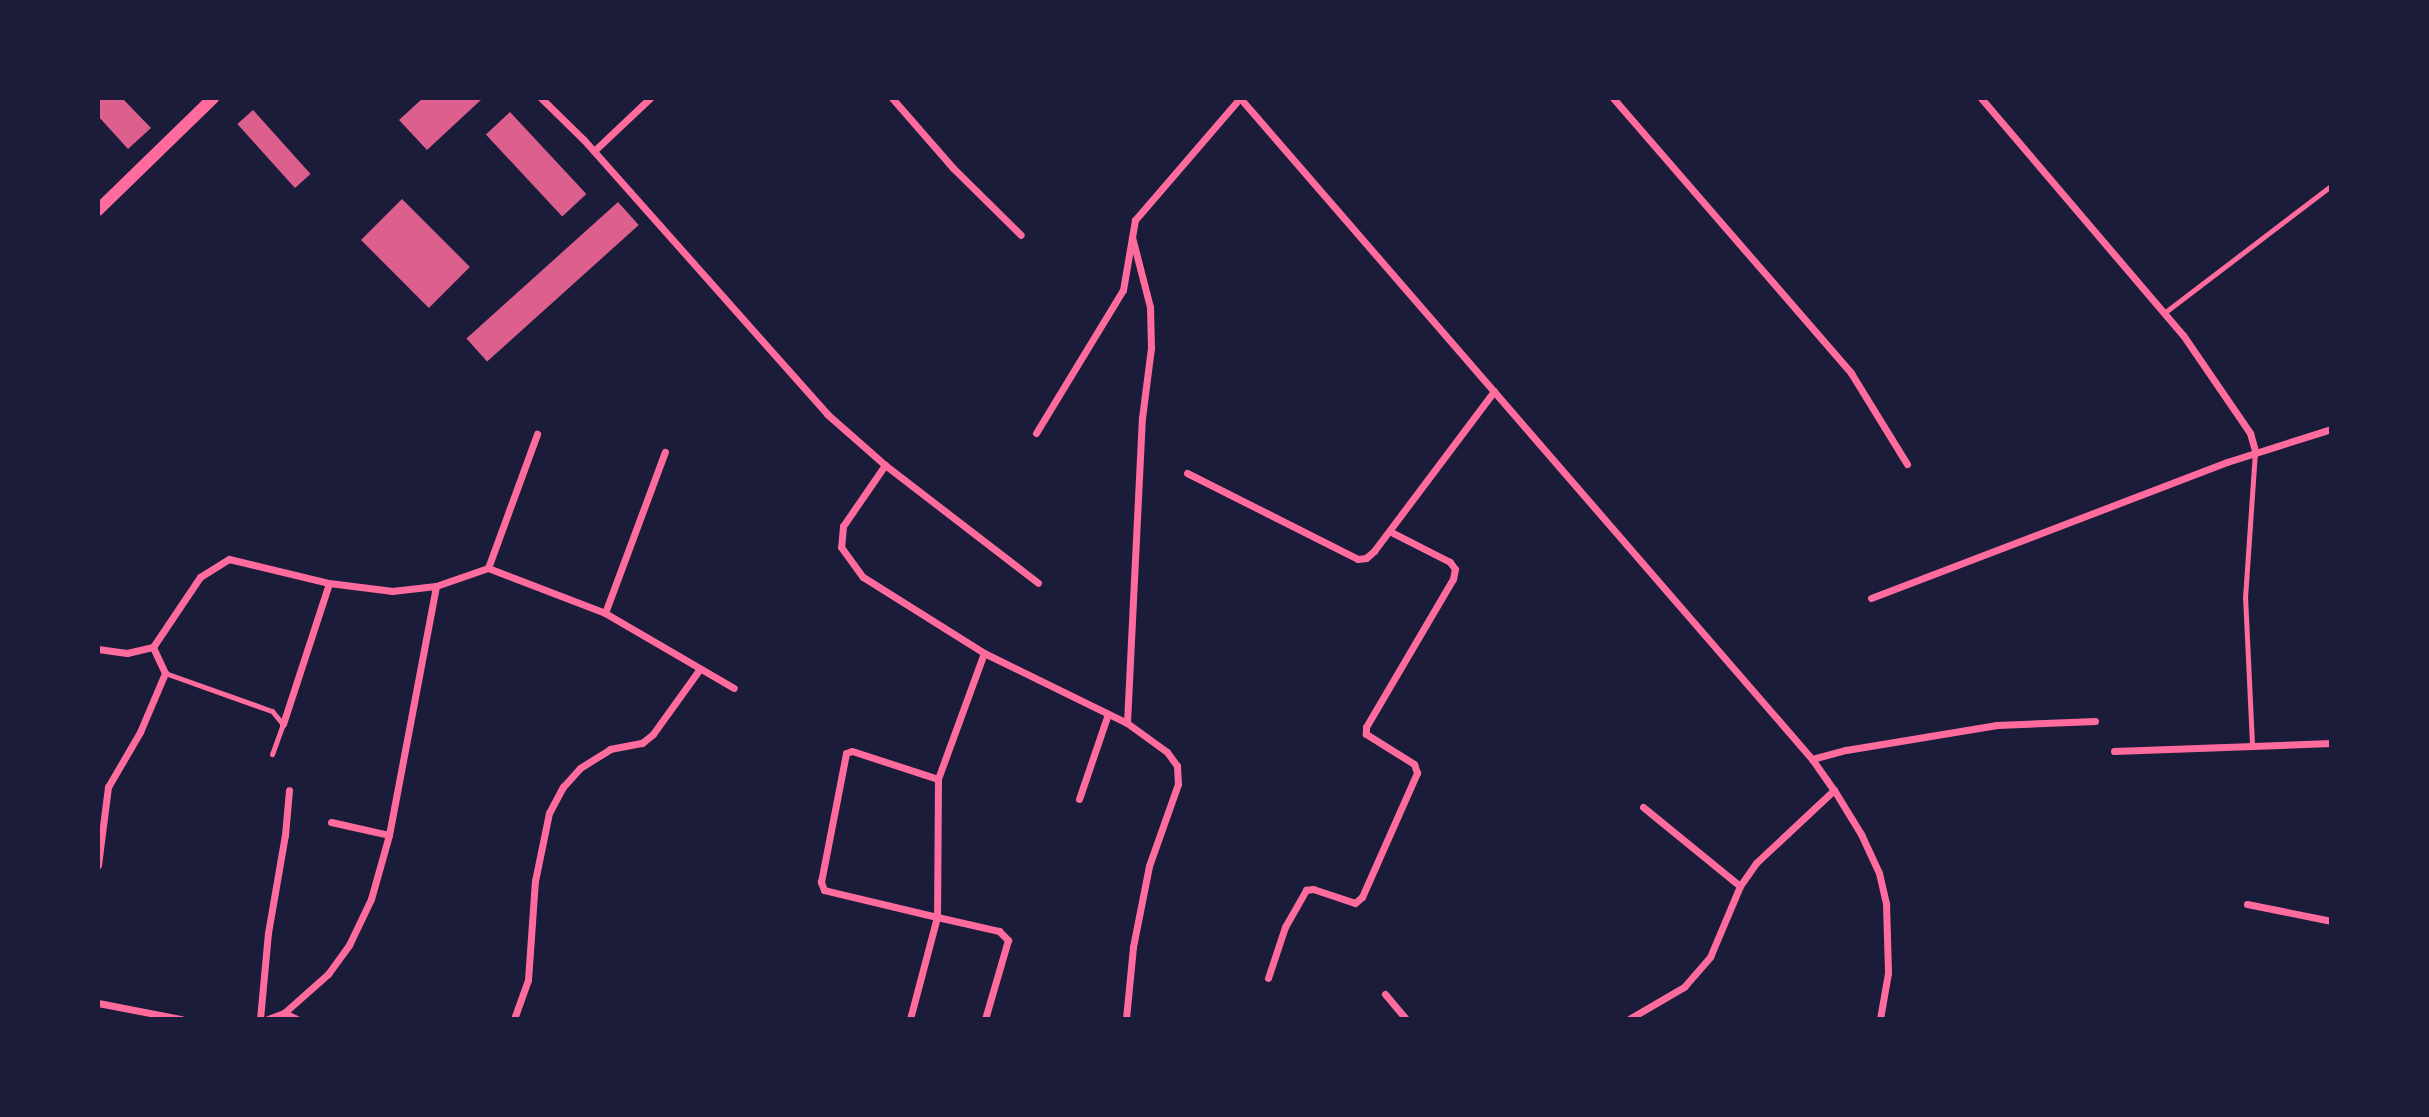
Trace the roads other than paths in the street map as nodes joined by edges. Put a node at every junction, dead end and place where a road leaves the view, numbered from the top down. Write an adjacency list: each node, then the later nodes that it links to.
1 (213, 98): 9 (street)
2 (541, 98): 7 (street)
3 (650, 98): 7 (street)
4 (892, 98): 11 (street)
5 (1613, 98): 19 (street)
6 (1981, 98): 12 (street)
7 (594, 150): 20 (street)
8 (2331, 186): 12 (lane)
9 (98, 210)
10 (1131, 234): 13 (street); 15 (street); 37 (street)
11 (1021, 235)
12 (2164, 313): 18 (street)
13 (1494, 391): 22 (street); 43 (street)
14 (2331, 429): 18 (street)
15 (1036, 433)
16 (537, 434): 23 (street)
17 (666, 452): 28 (street)
18 (2255, 452): 27 (street); 40 (lane)
19 (1907, 464)
20 (885, 465): 25 (street); 31 (street)
21 (1186, 473): 22 (street)
22 (1390, 531): 56 (street)
23 (488, 568): 26 (street); 28 (street)
24 (329, 583): 26 (street); 29 (street); 38 (street)
25 (1038, 583)
26 (436, 586): 50 (street)
27 (1871, 598)
28 (605, 613): 32 (street)
29 (153, 648): 30 (street); 33 (street)
30 (98, 649)
31 (984, 653): 35 (street); 44 (street)
32 (699, 670): 34 (street); 64 (street)
33 (165, 673): 38 (lane); 51 (street)
34 (734, 688)
35 (1108, 714): 37 (street); 47 (street)
36 (2095, 720): 43 (street)
37 (1127, 723): 67 (street)
38 (283, 724): 42 (lane)
39 (2331, 743): 40 (street)
40 (2252, 744): 41 (street)
41 (2114, 751)
42 (272, 754)
43 (1812, 759): 46 (street)
44 (938, 779): 54 (street); 54 (street)
45 (289, 790): 61 (street)
46 (1833, 790): 52 (street); 70 (street)
47 (1079, 799)
48 (1643, 807): 52 (street)
49 (331, 822): 50 (street)
50 (389, 835): 59 (street)
51 (98, 865)
52 (1740, 886): 69 (street)
53 (2247, 904): 55 (street)
54 (937, 917): 65 (street); 66 (street)
55 (2331, 921)
56 (1268, 978)
57 (1385, 994): 68 (street)
58 (98, 1003): 60 (street)
59 (284, 1013): 62 (street); 63 (street)
60 (181, 1019)
61 (260, 1019)
62 (268, 1019)
63 (297, 1019)
64 (514, 1019)
65 (910, 1019)
66 (985, 1019)
67 (1125, 1019)
68 (1406, 1019)
69 (1629, 1019)
70 (1881, 1019)

